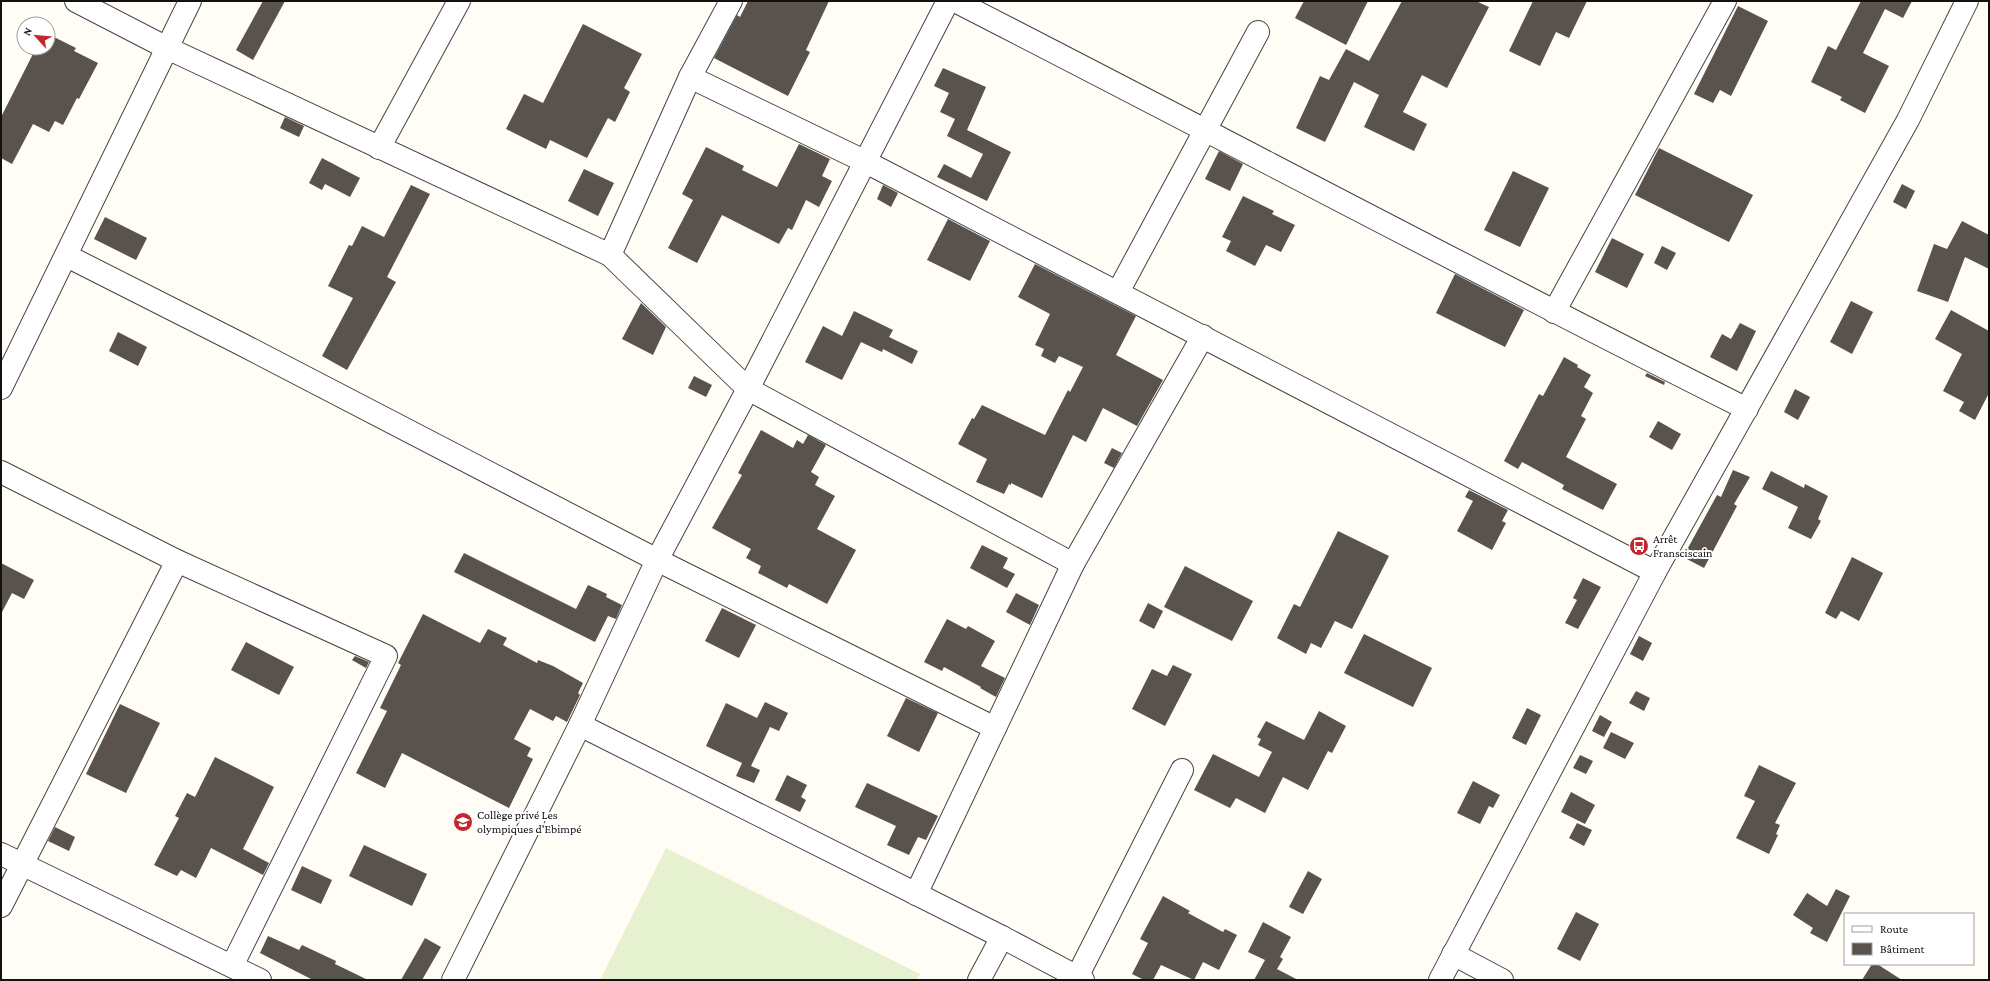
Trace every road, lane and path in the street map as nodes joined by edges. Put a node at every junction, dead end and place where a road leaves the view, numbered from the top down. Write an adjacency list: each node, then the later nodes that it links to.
1 (76, 1): 10 (street)
2 (190, 1): 10 (street)
3 (459, 1): 13 (street)
4 (731, 1): 11 (street)
5 (948, 1): 14 (street)
6 (955, 1): 12 (street)
7 (1725, 1): 18 (street)
8 (1968, 1): 22 (street)
9 (1258, 32): 12 (street)
10 (167, 48): 13 (street); 16 (street)
11 (690, 77): 14 (street); 15 (street)
12 (1206, 129): 17 (street); 18 (street)
13 (379, 148): 15 (street)
14 (866, 162): 17 (street); 21 (street)
15 (610, 255): 21 (street)
16 (67, 256): 20 (street); 24 (street)
17 (1118, 292): 19 (street)
18 (1554, 312): 22 (street)
19 (1202, 336): 26 (street); 27 (street)
20 (1, 388)
21 (748, 389): 24 (street); 26 (street)
22 (1747, 408): 27 (street)
23 (1, 472): 25 (street)
24 (657, 560): 28 (street); 29 (street)
25 (177, 561): 32 (street); 37 (street)
26 (1073, 564): 29 (street)
27 (1654, 572): 36 (street)
28 (580, 725): 33 (street); 40 (street)
29 (995, 728): 33 (street)
30 (1182, 770): 38 (street)
31 (1, 854): 32 (street)
32 (22, 864): 34 (street); 37 (street)
33 (916, 894): 35 (street)
34 (1, 906)
35 (1002, 937): 38 (street); 41 (street)
36 (1453, 954): 42 (street); 43 (street)
37 (232, 966): 39 (street)
38 (1080, 978)
39 (260, 980)
40 (453, 980)
41 (979, 980)
42 (1440, 980)
43 (1502, 980)

